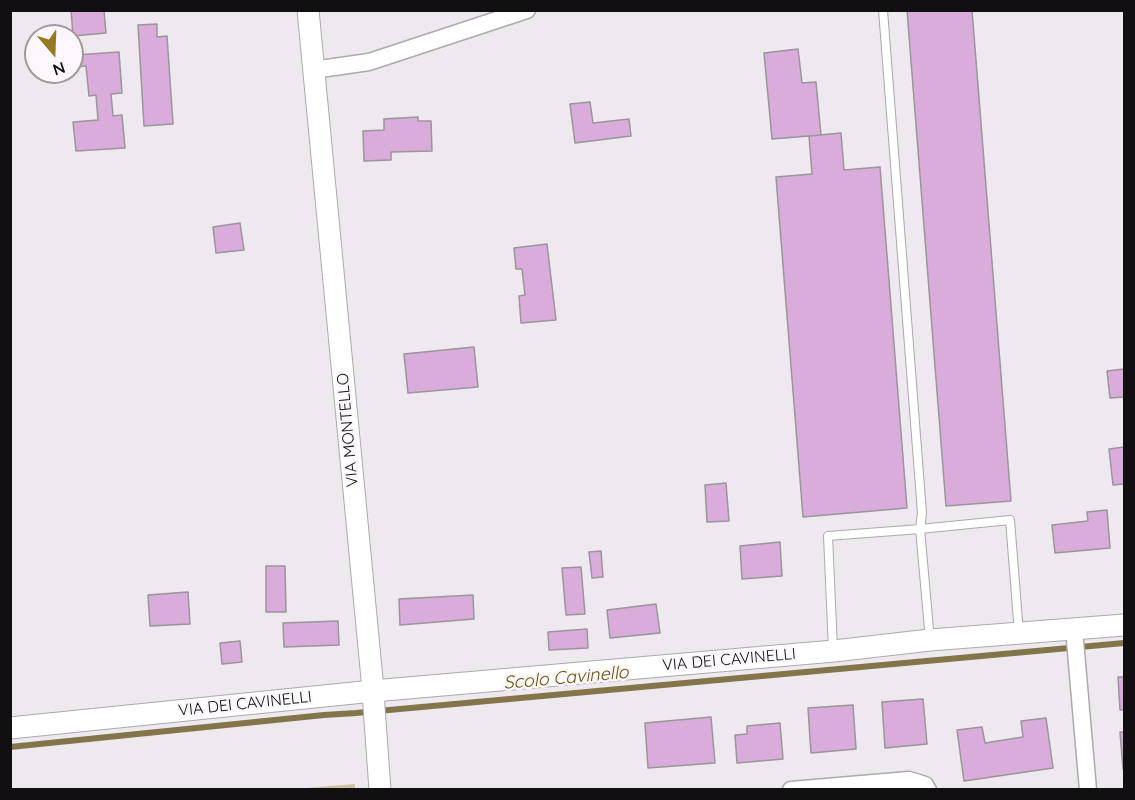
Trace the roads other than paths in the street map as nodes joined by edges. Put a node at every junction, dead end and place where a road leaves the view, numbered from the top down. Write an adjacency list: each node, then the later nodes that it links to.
1 (308, 10): 4 (street, VIA MONTELLO)
2 (527, 10): 4 (street)
3 (883, 10): 5 (lane)
4 (313, 70): 11 (street, VIA MONTELLO)
5 (920, 529): 7 (lane); 9 (lane); 10 (lane)
6 (1125, 625): 8 (street, VIA DEI CAVINELLI)
7 (1019, 633): 8 (street, VIA DEI CAVINELLI); 9 (street, VIA DEI CAVINELLI)
8 (1074, 635): 16 (street)
9 (930, 640): 10 (street, VIA DEI CAVINELLI)
10 (834, 651): 11 (street, VIA DEI CAVINELLI)
11 (374, 706): 12 (street, VIA DEI CAVINELLI); 13 (street, VIA MONTELLO)
12 (10, 728)
13 (380, 789)
14 (791, 789): 15 (street)
15 (928, 789)
16 (1088, 789)

